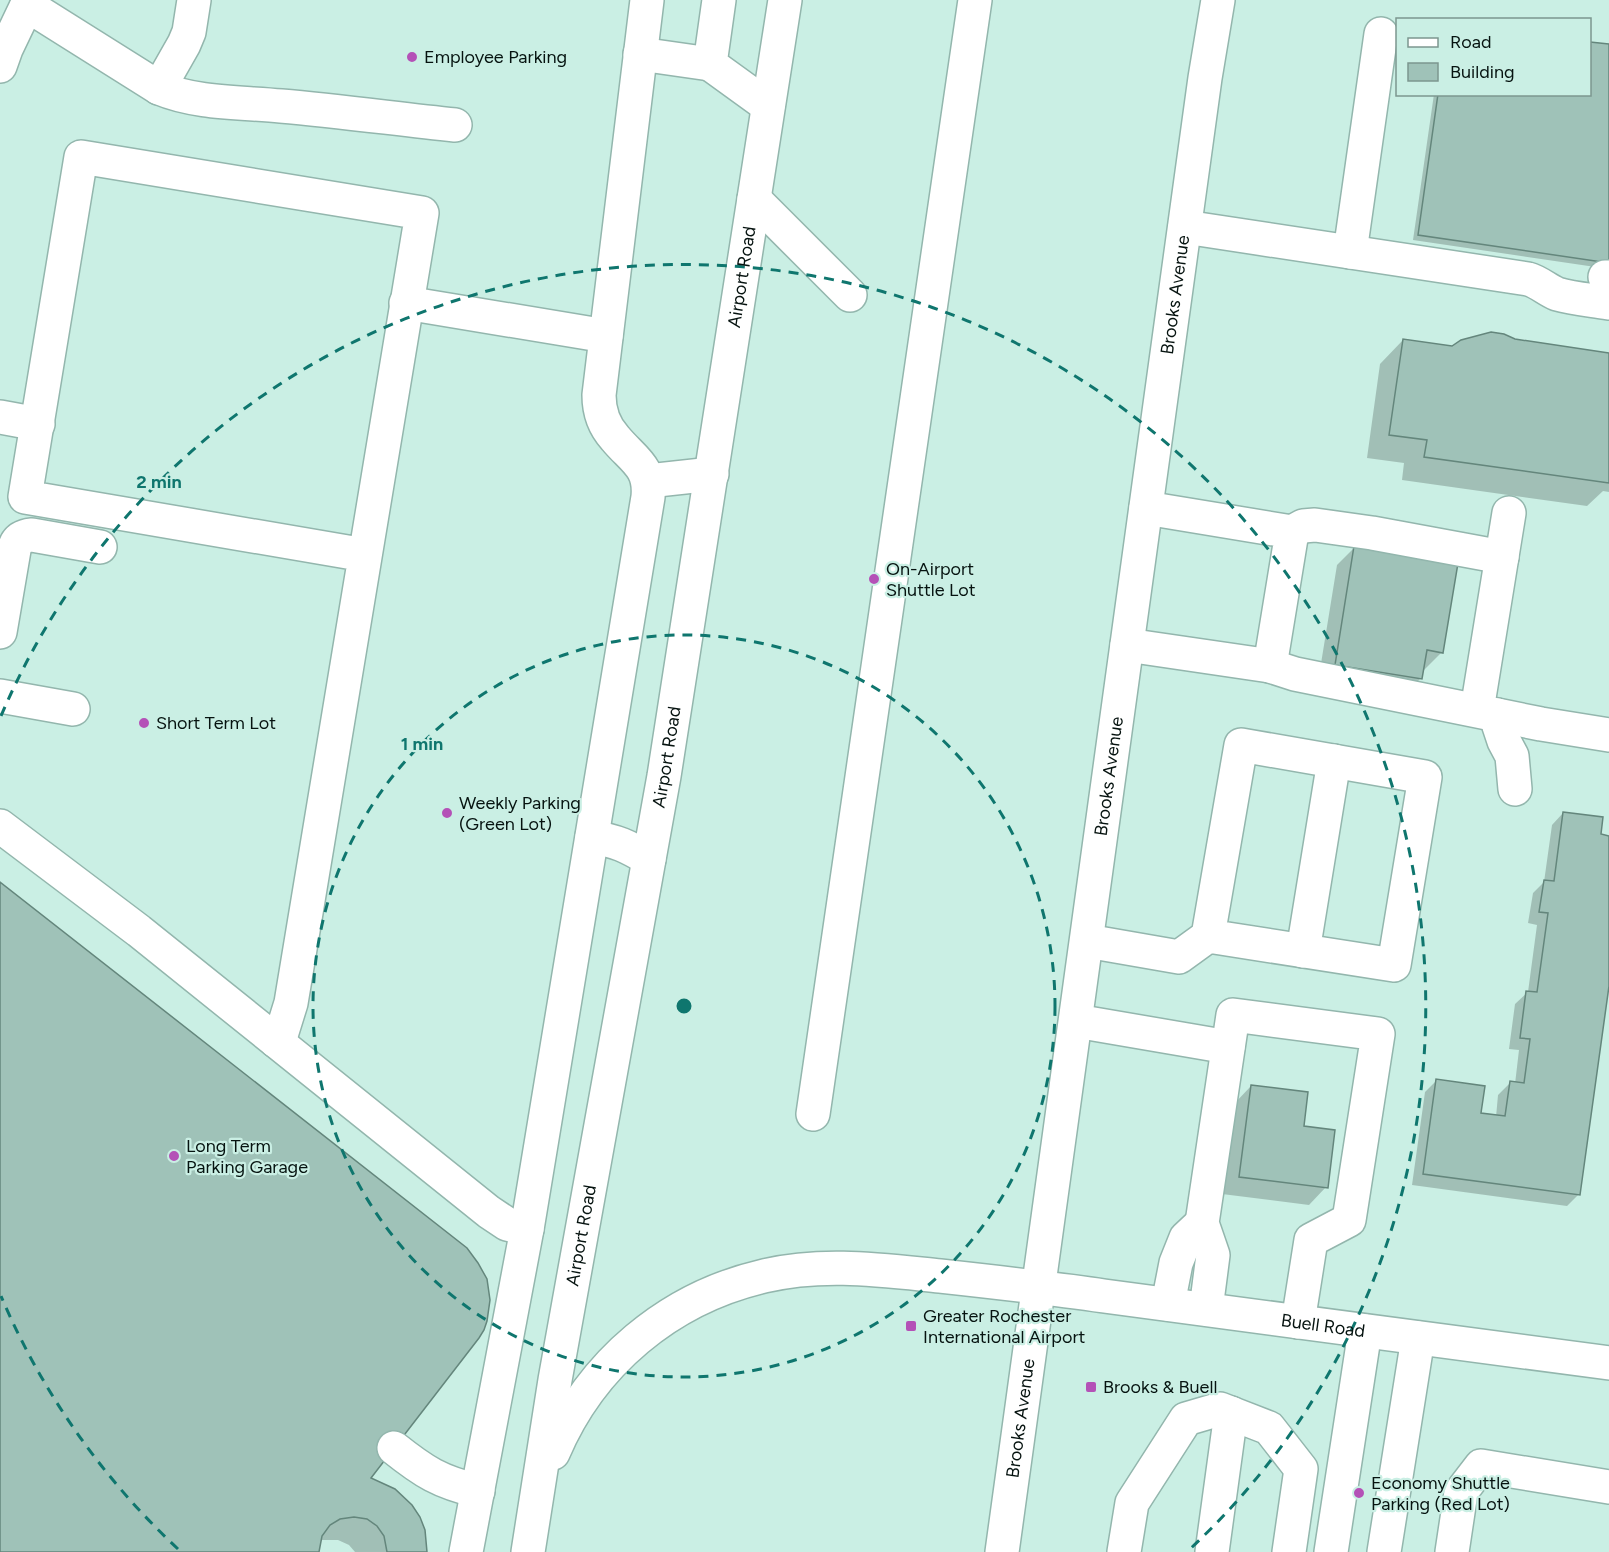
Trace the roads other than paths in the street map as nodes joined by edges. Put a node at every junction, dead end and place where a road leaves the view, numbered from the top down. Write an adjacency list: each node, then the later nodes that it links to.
1 (194, 0): 15 (street)
2 (646, 0): 11 (street)
3 (719, 0): 12 (street)
4 (785, 0): 16 (street, Airport Road)
5 (975, 0): 53 (street)
6 (1218, 0): 14 (street, Brooks Avenue)
7 (1232, 0): 14 (street)
8 (28, 3): 10 (street); 13 (street); 15 (street)
9 (1381, 34): 20 (street)
10 (0, 46)
11 (640, 54): 12 (street); 24 (street)
12 (710, 64): 16 (street)
13 (0, 66)
14 (1205, 78): 19 (street, Brooks Avenue)
15 (159, 88): 17 (street)
16 (768, 106): 18 (street, Airport Road)
17 (455, 125)
18 (754, 199): 22 (street); 27 (street, Airport Road)
19 (1185, 227): 20 (street); 29 (street, Brooks Avenue)
20 (1350, 252): 21 (street)
21 (1608, 286)
22 (850, 295)
23 (406, 303): 24 (street); 26 (street); 33 (street)
24 (606, 336): 28 (street)
25 (0, 417): 26 (street)
26 (38, 424): 33 (street)
27 (712, 474): 28 (street); 46 (street, Airport Road)
28 (648, 481): 45 (street)
29 (1146, 508): 31 (street); 36 (street, Brooks Avenue)
30 (1509, 513): 34 (street)
31 (1293, 532): 34 (street); 37 (street)
32 (100, 547): 35 (street)
33 (365, 555): 51 (street)
34 (1502, 557): 40 (street)
35 (0, 632)
36 (1127, 645): 37 (street); 48 (street, Brooks Avenue)
37 (1270, 666): 40 (street)
38 (0, 696): 39 (street)
39 (73, 709)
40 (1487, 712): 41 (street); 43 (street)
41 (1609, 735)
42 (1334, 761): 47 (street); 49 (street); 49 (street)
43 (1515, 789)
44 (0, 826): 51 (street)
45 (592, 837): 46 (street); 55 (street)
46 (649, 859): 67 (street, Airport Road)
47 (1208, 936): 48 (street); 49 (street)
48 (1087, 941): 50 (street, Brooks Avenue)
49 (1303, 951)
50 (1076, 1021): 52 (street); 56 (street, Brooks Avenue)
51 (276, 1041): 55 (street)
52 (1228, 1047): 54 (street); 59 (street)
53 (813, 1114)
54 (1202, 1223): 57 (street); 58 (street)
55 (527, 1229): 66 (street)
56 (1038, 1287): 57 (street, Buell Road); 67 (street, Airport Road); 70 (street, Brooks Avenue)
57 (1168, 1304): 58 (street, Buell Road)
58 (1206, 1309): 59 (street, Buell Road)
59 (1298, 1322): 60 (street, Buell Road)
60 (1365, 1331): 61 (street, Buell Road); 74 (street)
61 (1418, 1338): 62 (street, Buell Road); 75 (street)
62 (1609, 1363)
63 (1231, 1413): 71 (street); 72 (street); 73 (street)
64 (394, 1448): 66 (street)
65 (1609, 1487): 76 (street)
66 (478, 1491): 68 (street)
67 (534, 1513): 69 (street, Airport Road)
68 (466, 1552)
69 (528, 1552)
70 (1002, 1552)
71 (1124, 1552)
72 (1212, 1552)
73 (1289, 1552)
74 (1331, 1552)
75 (1383, 1552)
76 (1452, 1552)

